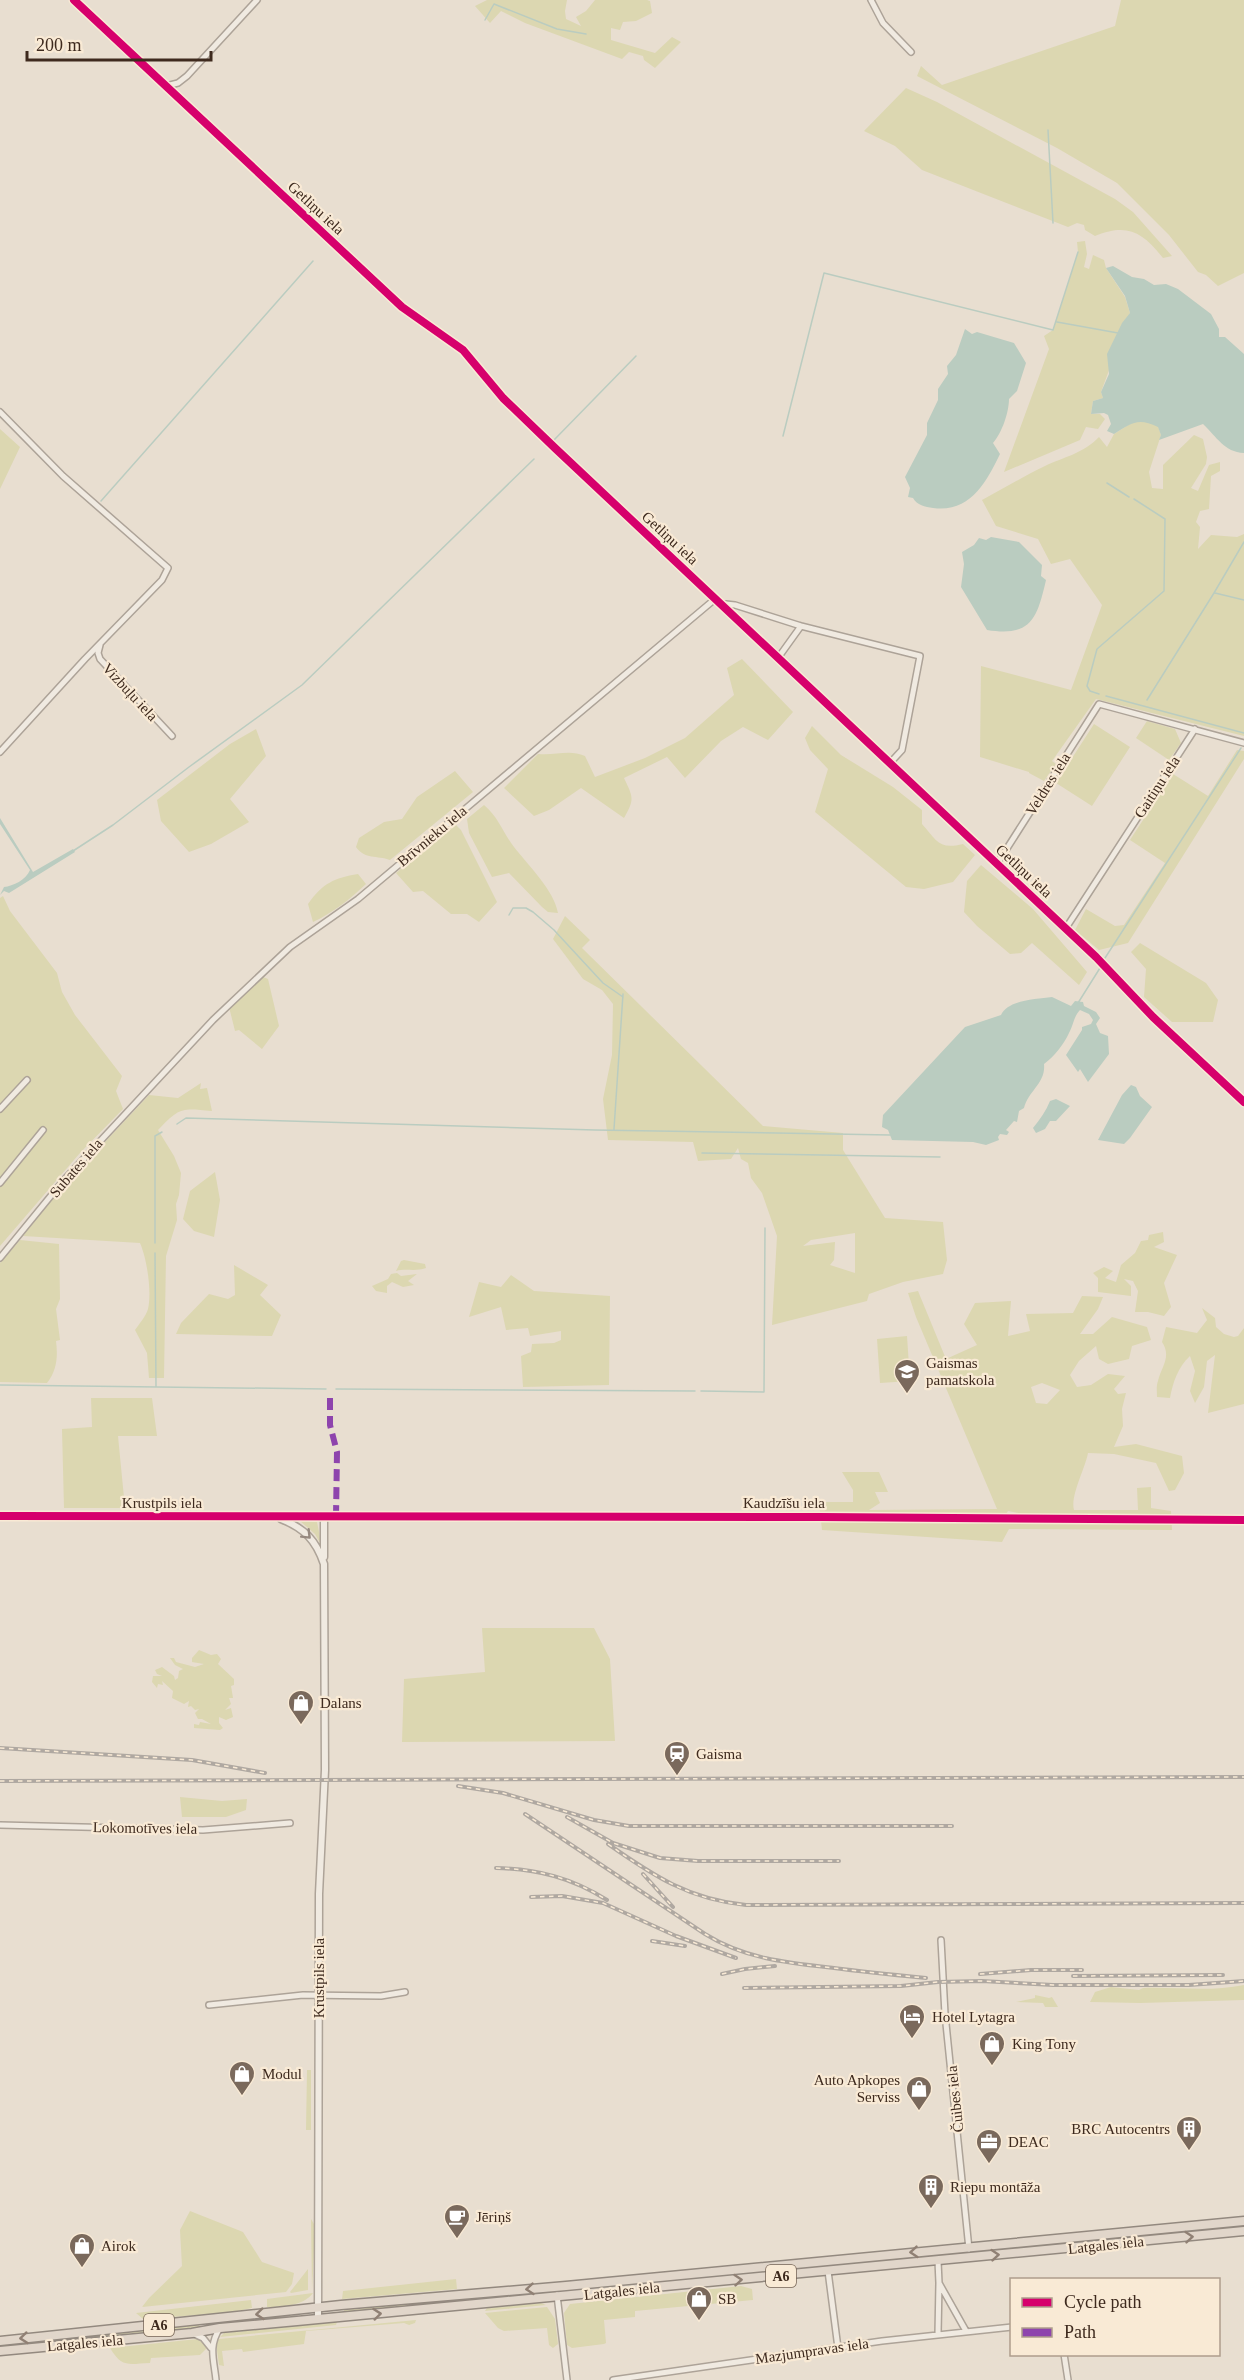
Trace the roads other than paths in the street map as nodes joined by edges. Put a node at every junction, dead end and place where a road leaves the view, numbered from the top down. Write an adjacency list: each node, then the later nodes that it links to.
1 (74, 0): 5 (street, Getliņu iela)
2 (257, 0): 5 (street)
3 (871, 0): 4 (street)
4 (911, 52)
5 (166, 86): 7 (street, Getliņu iela)
6 (0, 412): 10 (street)
7 (715, 599): 8 (street, Getliņu iela); 21 (street, Brīvnieku iela)
8 (722, 606): 9 (street); 11 (street, Getliņu iela)
9 (801, 626): 11 (street); 16 (street)
10 (100, 643): 13 (street, Vizbuļu iela); 15 (street)
11 (778, 658): 16 (street, Getliņu iela)
12 (1195, 729): 14 (street); 17 (street, Veldres iela); 18 (street, Gaitiņu iela)
13 (172, 736)
14 (1244, 743)
15 (0, 752)
16 (890, 763): 17 (street, Getliņu iela)
17 (997, 864): 18 (street, Getliņu iela)
18 (1066, 928): 19 (street, Getliņu iela)
19 (1096, 957): 22 (street, Getliņu iela)
20 (27, 1080): 23 (street)
21 (157, 1081): 26 (street, Subates iela)
22 (1244, 1102)
23 (0, 1109)
24 (43, 1130): 25 (street)
25 (0, 1183)
26 (0, 1258)
27 (0, 1516): 28 (street, Krustpils iela)
28 (278, 1517): 29 (street, Krustpils iela); 31 (street, Krustpils iela, one-way to 31)
29 (324, 1517): 30 (street, Kaudzīšu iela); 31 (street)
30 (1244, 1520)
31 (324, 1564): 36 (street, Krustpils iela)
32 (290, 1823): 33 (street, Lokomotīves iela)
33 (0, 1825)
34 (940, 1940): 40 (street, Čuibes iela)
35 (405, 1992): 36 (street)
36 (318, 1997): 37 (street); 47 (street, Krustpils iela)
37 (209, 2005)
38 (1244, 2221): 40 (highway, Latgales iela / A6)
39 (1244, 2231): 41 (highway, Latgales iela / A6, one-way to 39)
40 (969, 2247): 41 (street, Čuibes iela); 45 (highway, Latgales iela / A6, one-way to 45)
41 (970, 2258): 42 (highway, Latgales iela / A6)
42 (938, 2261): 43 (highway, Latgales iela / A6); 44 (street)
43 (828, 2271): 46 (highway, Latgales iela / A6, one-way to 43); 56 (street)
44 (939, 2283): 51 (street); 53 (street)
45 (556, 2286): 46 (street); 47 (highway, Latgales iela / A6, one-way to 47)
46 (557, 2297): 48 (highway, Latgales iela / A6, one-way to 46); 60 (street)
47 (318, 2308): 48 (street, Krustpils iela); 54 (highway, Latgales iela / A6, one-way to 54)
48 (318, 2319): 50 (highway, Latgales iela / A6)
49 (1010, 2327): 51 (street, Mazjumpravas iela)
50 (220, 2328): 52 (highway, Latgales iela / A6); 55 (street)
51 (966, 2331): 53 (street, Mazjumpravas iela)
52 (192, 2333): 55 (street); 57 (highway, Latgales iela / A6)
53 (938, 2334): 56 (street, Mazjumpravas iela)
54 (0, 2340)
55 (211, 2348): 59 (street)
56 (838, 2348): 61 (street, Mazjumpravas iela)
57 (0, 2351)
58 (1064, 2356): 62 (street)
59 (216, 2380)
60 (567, 2380)
61 (613, 2380)
62 (1068, 2380)

